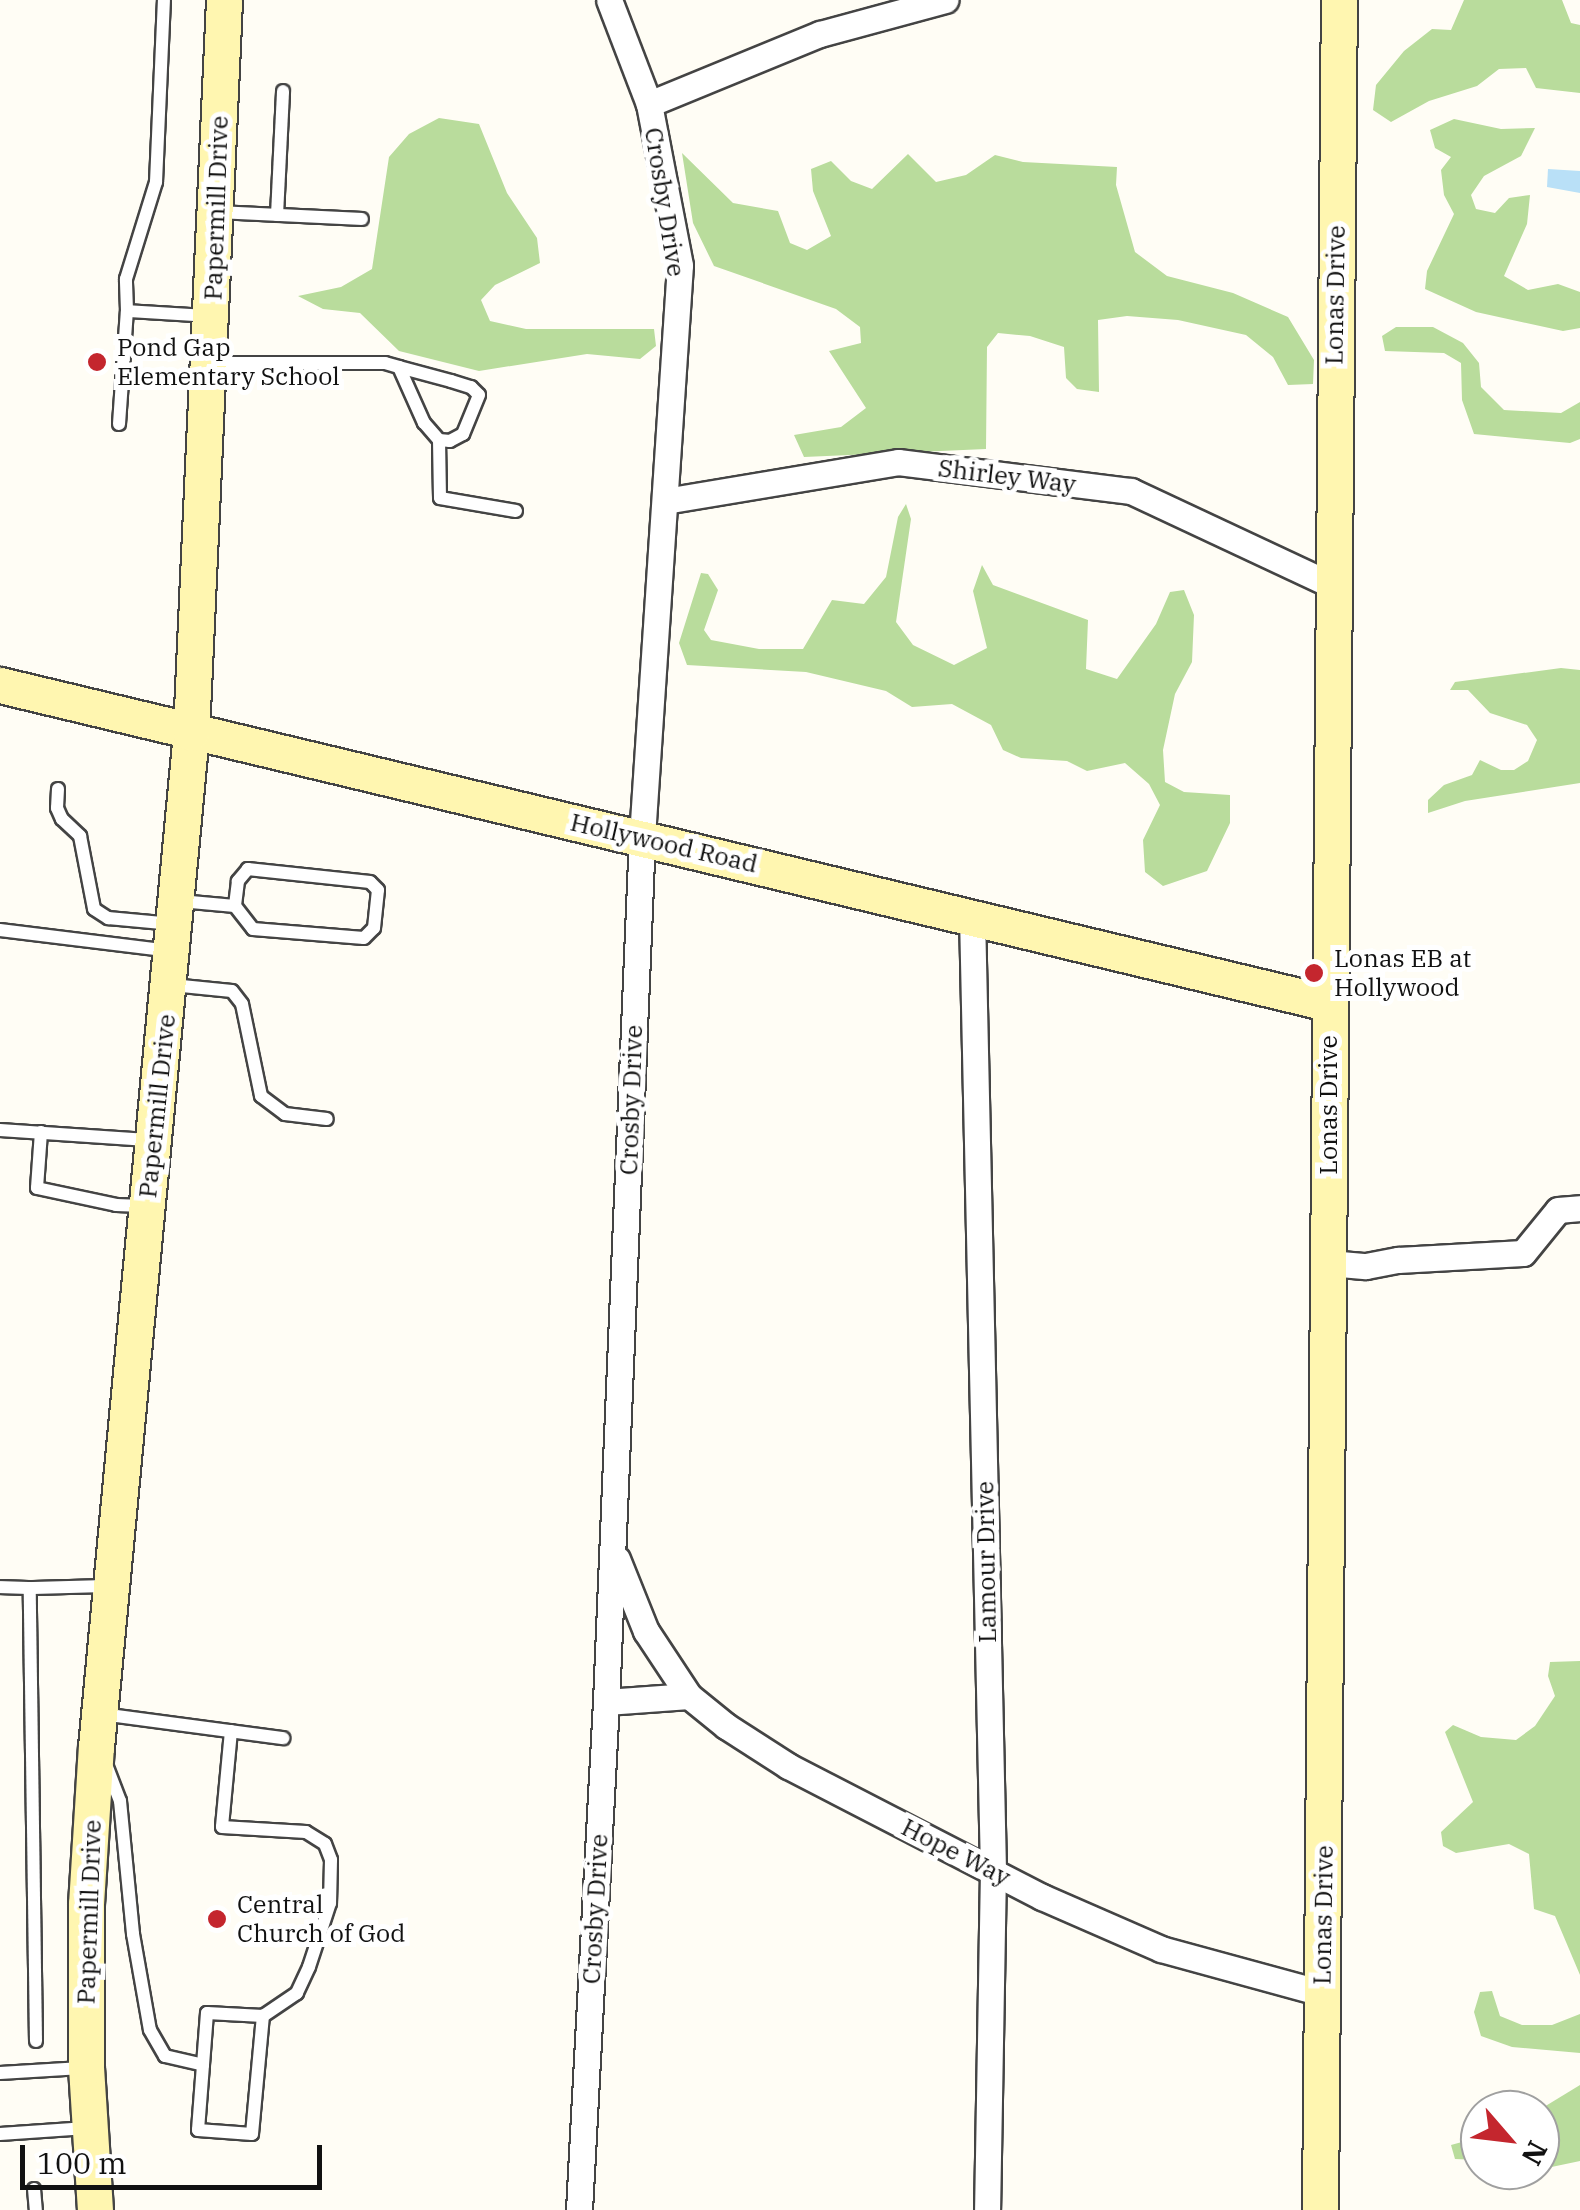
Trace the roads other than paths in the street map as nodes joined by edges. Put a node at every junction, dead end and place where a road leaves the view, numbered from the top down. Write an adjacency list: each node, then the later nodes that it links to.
1 (164, 0): 11 (lane)
2 (224, 0): 8 (street, Papermill Drive)
3 (609, 0): 7 (street, Crosby Drive)
4 (945, 0): 7 (street)
5 (1339, 0): 19 (street, Lonas Drive)
6 (283, 91): 9 (lane)
7 (649, 104): 17 (street, Crosby Drive)
8 (216, 212): 9 (lane); 12 (street, Papermill Drive)
9 (277, 215): 10 (lane)
10 (362, 219)
11 (127, 311): 12 (lane); 15 (lane)
12 (212, 316): 13 (street, Papermill Drive)
13 (210, 363): 14 (lane); 21 (street, Papermill Drive)
14 (399, 367): 16 (lane); 16 (lane)
15 (119, 424)
16 (439, 440): 18 (lane)
17 (664, 501): 19 (street, Shirley Way); 23 (street, Crosby Drive)
18 (516, 511)
19 (1332, 585): 28 (street, Lonas Drive)
20 (0, 684): 21 (street, Hollywood Road)
21 (192, 733): 23 (street, Hollywood Road); 27 (street, Papermill Drive)
22 (58, 789): 27 (lane)
23 (642, 837): 25 (street, Hollywood Road); 36 (street, Crosby Drive)
24 (234, 906): 24 (lane); 27 (lane)
25 (972, 915): 28 (street, Hollywood Road); 45 (street, Lamour Drive)
26 (0, 930): 27 (lane)
27 (174, 940): 29 (lane); 32 (street, Papermill Drive)
28 (1328, 1003): 35 (street, Lonas Drive)
29 (327, 1119)
30 (0, 1130): 31 (lane)
31 (41, 1132): 32 (lane); 33 (lane)
32 (156, 1140): 33 (street, Papermill Drive)
33 (147, 1206): 37 (street, Papermill Drive)
34 (1580, 1208): 35 (street)
35 (1329, 1264): 46 (street, Lonas Drive)
36 (613, 1546): 40 (street, Hope Way); 41 (street, Crosby Drive)
37 (111, 1586): 39 (lane); 42 (street, Papermill Drive)
38 (0, 1587): 39 (lane)
39 (30, 1588): 48 (lane)
40 (689, 1696): 41 (street); 45 (street, Hope Way)
41 (606, 1702): 57 (street, Crosby Drive)
42 (98, 1730): 43 (lane); 49 (lane); 50 (street, Papermill Drive)
43 (230, 1731): 44 (lane); 47 (lane)
44 (283, 1738)
45 (993, 1870): 46 (street, Hope Way); 58 (street, Lamour Drive)
46 (1322, 1993): 59 (street, Lonas Drive)
47 (263, 2016): 49 (lane); 49 (lane)
48 (36, 2041)
49 (203, 2065)
50 (86, 2068): 51 (lane); 52 (street, Papermill Drive)
51 (0, 2074)
52 (90, 2128): 53 (lane); 56 (street, Papermill Drive)
53 (0, 2134)
54 (34, 2189): 55 (lane)
55 (36, 2210)
56 (95, 2210)
57 (579, 2210)
58 (987, 2210)
59 (1320, 2210)

